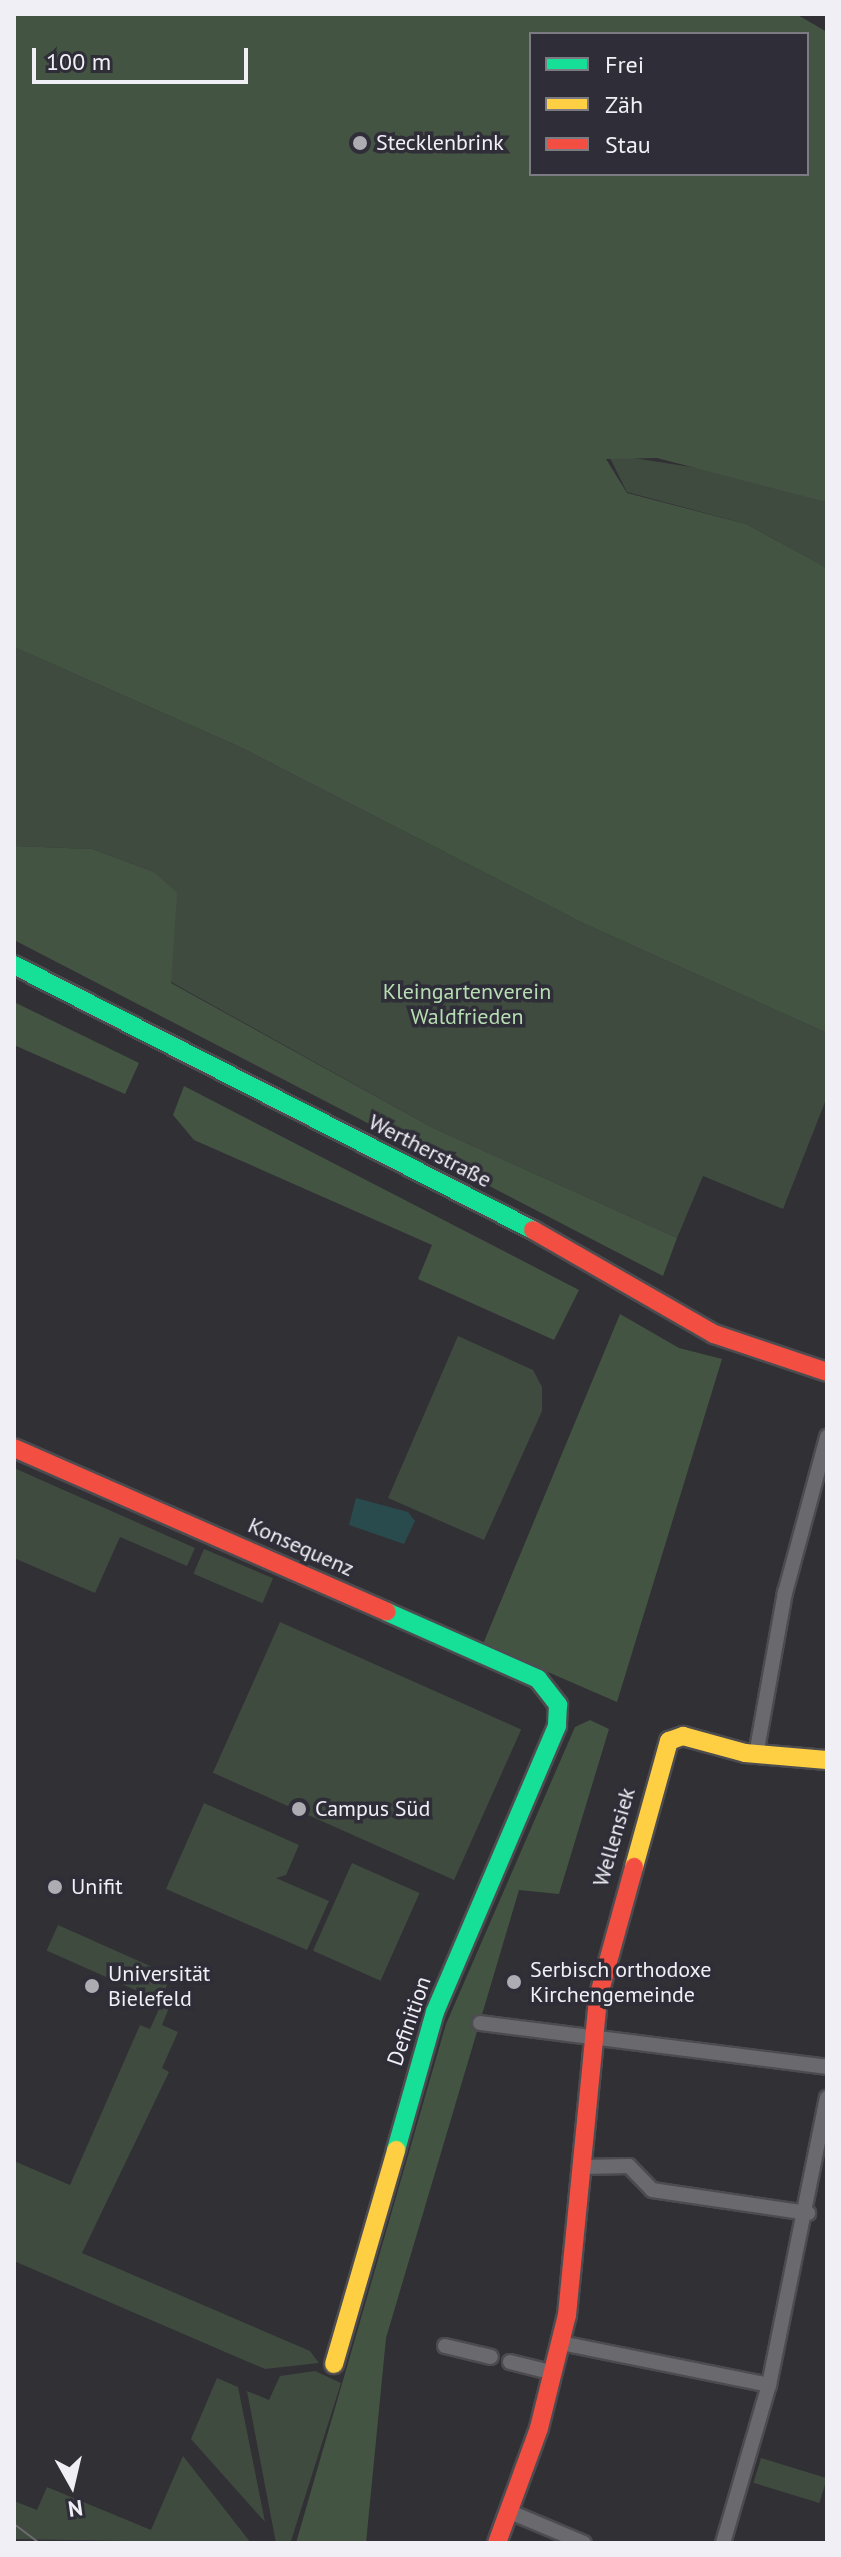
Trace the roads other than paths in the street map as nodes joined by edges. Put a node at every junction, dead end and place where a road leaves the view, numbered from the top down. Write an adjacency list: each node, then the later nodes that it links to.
1 (14, 965): 2 (street, Wertherstraße)
2 (827, 1372)
3 (827, 1437): 6 (street)
4 (14, 1448): 5 (street, Konsequenz)
5 (558, 1705): 18 (street, Definition)
6 (756, 1755): 7 (street, Wellensiek); 9 (street, Wellensiek)
7 (827, 1760)
8 (480, 2023): 9 (street)
9 (594, 2037): 10 (street); 12 (street, Wellensiek)
10 (827, 2067)
11 (827, 2098): 13 (street)
12 (582, 2167): 13 (street); 14 (street, Wellensiek)
13 (808, 2213): 20 (street)
14 (561, 2343): 19 (street, Wellensiek); 20 (street)
15 (445, 2346): 16 (street)
16 (491, 2357)
17 (510, 2362): 19 (street)
18 (334, 2364)
19 (554, 2373): 21 (street, Wellensiek)
20 (769, 2385): 24 (street)
21 (510, 2512): 22 (street, Wellensiek); 23 (street)
22 (497, 2543)
23 (584, 2543)
24 (723, 2543)

